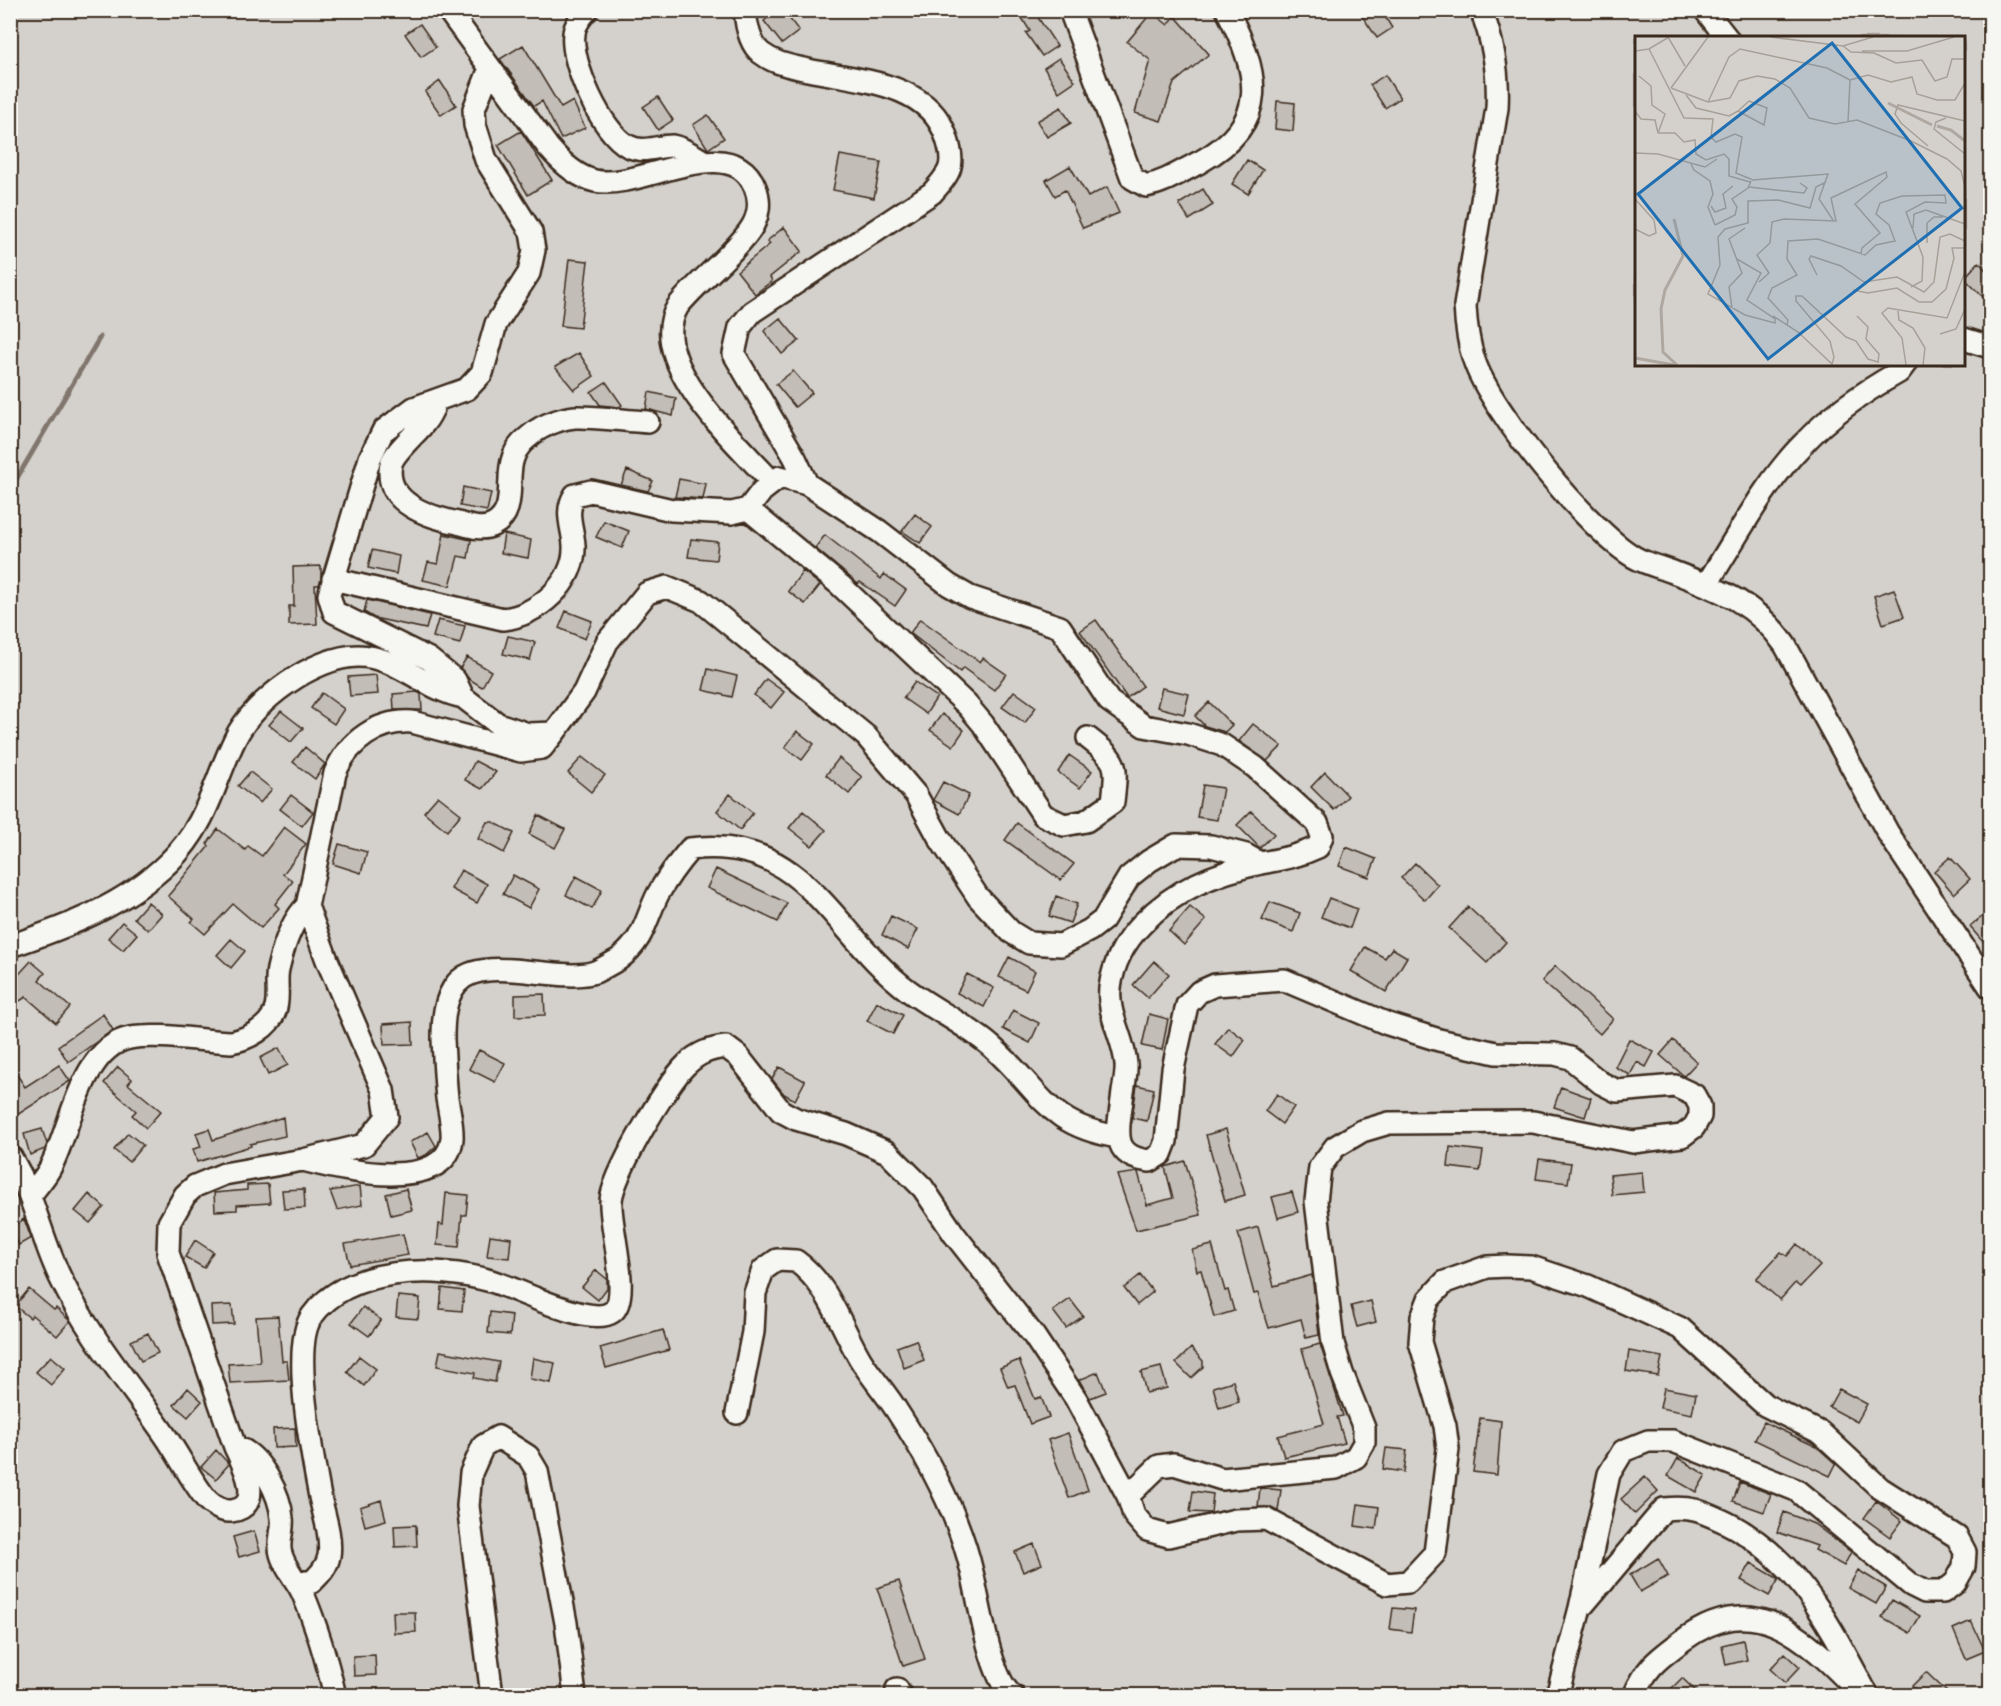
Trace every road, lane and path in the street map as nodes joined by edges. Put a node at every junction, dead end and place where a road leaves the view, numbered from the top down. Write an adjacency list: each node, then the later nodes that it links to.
1 (448, 10): 9 (street)
2 (587, 10): 10 (street)
3 (745, 10): 17 (street)
4 (1070, 10): 5 (street)
5 (1227, 10)
6 (1481, 10): 20 (street)
7 (1705, 10): 8 (street)
8 (1725, 36)
9 (490, 68): 10 (street); 14 (street)
10 (705, 162): 16 (street)
11 (1965, 339): 12 (street)
12 (1990, 347)
13 (1904, 366): 20 (street)
14 (436, 402): 15 (street); 19 (street)
15 (648, 422)
16 (772, 482): 17 (street); 18 (street)
17 (807, 484): 24 (street)
18 (748, 509): 19 (street); 23 (street)
19 (333, 579): 21 (street)
20 (1706, 585): 27 (street)
21 (463, 697): 22 (street); 26 (street)
22 (554, 733): 24 (street); 25 (street)
23 (1088, 738)
24 (1260, 863): 28 (street)
25 (307, 906): 30 (street); 31 (street)
26 (10, 946)
27 (1990, 987)
28 (1118, 1137): 30 (street); 34 (street)
29 (10, 1156): 31 (street)
30 (303, 1160): 33 (street)
31 (30, 1196): 33 (street)
32 (737, 1413): 40 (street)
33 (235, 1447): 35 (street)
34 (1128, 1496): 35 (street); 36 (street)
35 (297, 1582): 37 (street)
36 (1580, 1608): 41 (street); 44 (street)
37 (335, 1695)
38 (492, 1695): 39 (street)
39 (575, 1695)
40 (1013, 1695)
41 (1557, 1695)
42 (1634, 1695): 43 (street)
43 (1863, 1695)
44 (1868, 1695)

